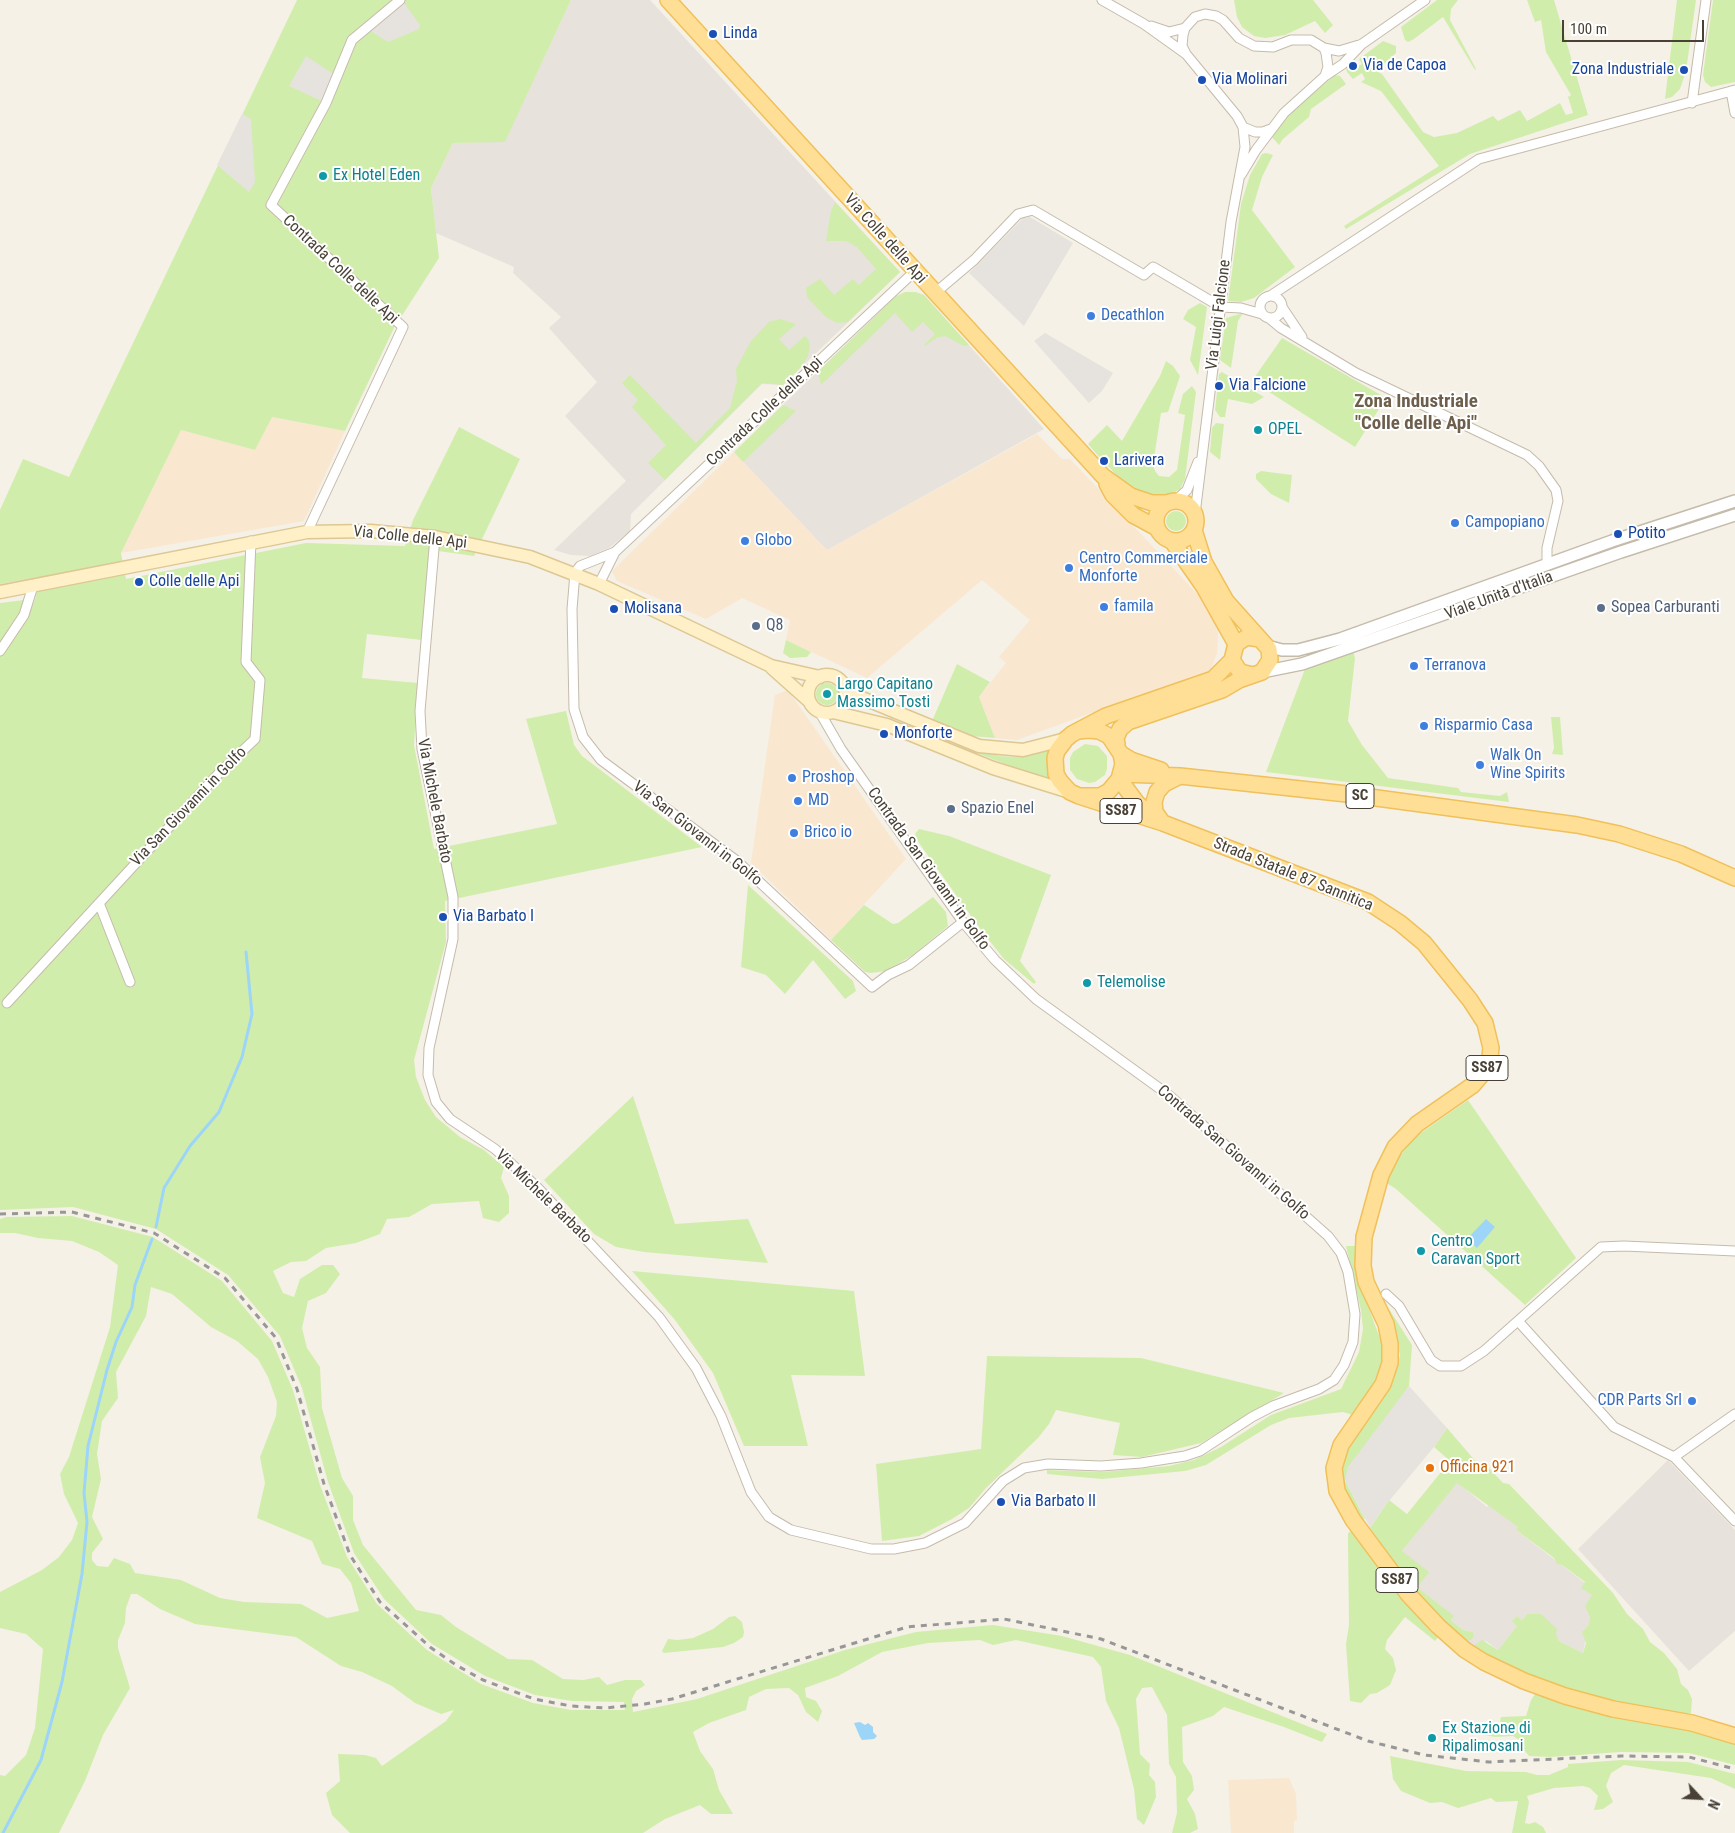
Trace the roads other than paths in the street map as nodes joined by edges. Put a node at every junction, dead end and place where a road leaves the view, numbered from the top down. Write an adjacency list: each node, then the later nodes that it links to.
1 (400, 0): 35 (street, Contrada Colle delle Api)
2 (668, 0): 18 (main road, Via Colle delle Api)
3 (1102, 0): 6 (street)
4 (1425, 0): 8 (street)
5 (1706, 0): 13 (street)
6 (1144, 24): 7 (street); 10 (street)
7 (1185, 28): 9 (street); 10 (street)
8 (1362, 44): 9 (street); 11 (street, Via Luigi Falcione)
9 (1324, 48): 11 (street)
10 (1186, 54): 15 (street)
11 (1325, 76): 16 (street, Via Luigi Falcione)
12 (1733, 90): 13 (street); 14 (street)
13 (1692, 103): 19 (street)
14 (1735, 113)
15 (1243, 127): 16 (street); 17 (street, Via Luigi Falcione)
16 (1271, 129): 17 (street, Via Luigi Falcione)
17 (1241, 175): 23 (street, Via Luigi Falcione)
18 (915, 271): 20 (main road, Via Colle delle Api); 39 (street, Contrada Colle delle Api)
19 (1292, 282): 21 (street); 22 (street)
20 (935, 293): 23 (street); 28 (main road, Via Colle delle Api)
21 (1266, 298): 22 (street); 24 (street); 25 (street)
22 (1282, 305): 25 (street); 26 (street)
23 (1221, 307): 24 (street); 27 (street, Via Luigi Falcione)
24 (1242, 308): 25 (street)
25 (1266, 316): 26 (street)
26 (1307, 343): 40 (street)
27 (1200, 455): 30 (street, Via Luigi Falcione); 31 (street, Via Luigi Falcione)
28 (1103, 476): 30 (main road, Via Colle delle Api); 33 (main road, Via Colle delle Api)
29 (1735, 501): 40 (street, Viale Unità d'Italia)
30 (1171, 502): 31 (main road); 33 (main road)
31 (1195, 514): 34 (main road)
32 (1735, 515): 50 (street, Viale Unità d'Italia)
33 (1157, 528): 38 (main road)
34 (1194, 530): 38 (main road); 45 (main road)
35 (307, 532): 36 (main road, Via Colle delle Api); 37 (main road, Via Colle delle Api)
36 (435, 537): 41 (main road, Via Colle delle Api); 72 (street, Via Michele Barbato)
37 (251, 541): 43 (main road, Via Colle delle Api); 63 (street, Via San Giovanni in Golfo)
38 (1172, 541): 46 (main road)
39 (615, 552): 41 (street, Contrada Colle delle Api); 42 (street, Contrada Colle delle Api)
40 (1547, 564): 45 (street, Viale Unità d'Italia)
41 (575, 573): 42 (main road, Via Colle delle Api); 64 (street, Via San Giovanni in Golfo)
42 (599, 584): 49 (main road, Via Colle delle Api)
43 (33, 586): 44 (main road, Via Colle delle Api); 47 (street)
44 (0, 592)
45 (1264, 642): 46 (main road); 50 (main road)
46 (1236, 644): 48 (main road)
47 (0, 651)
48 (1232, 660): 50 (main road); 56 (main road)
49 (771, 666): 51 (main road, Via Colle delle Api); 53 (main road, Via Colle delle Api)
50 (1258, 674): 57 (main road)
51 (820, 677): 52 (main road); 53 (main road)
52 (844, 688): 55 (main road); 56 (main road)
53 (809, 701): 54 (main road)
54 (819, 712): 55 (main road); 64 (street, Contrada San Giovanni in Golfo)
55 (833, 712): 60 (main road, SS87)
56 (1072, 735): 57 (main road); 60 (main road)
57 (1119, 749): 58 (main road); 59 (main road, SC)
58 (1120, 776): 59 (main road, SC); 60 (main road); 61 (main road, Strada Statale 87 Sannitica / SS87)
59 (1180, 776): 61 (main road, SS87); 62 (main road, SC)
60 (1075, 794): 61 (main road, Strada Statale 87 Sannitica / SS87)
61 (1163, 824): 74 (main road, Strada Statale 87 Sannitica / SS87)
62 (1735, 878)
63 (99, 903): 65 (street); 66 (street, Via San Giovanni in Golfo)
64 (963, 922): 72 (street, Contrada San Giovanni in Golfo)
65 (130, 982)
66 (7, 1003)
67 (1735, 1251): 69 (street)
68 (1386, 1294): 69 (street)
69 (1518, 1321): 71 (street)
70 (1735, 1414): 71 (street)
71 (1674, 1458): 73 (street)
72 (1024, 1468)
73 (1735, 1521)
74 (1735, 1736)

